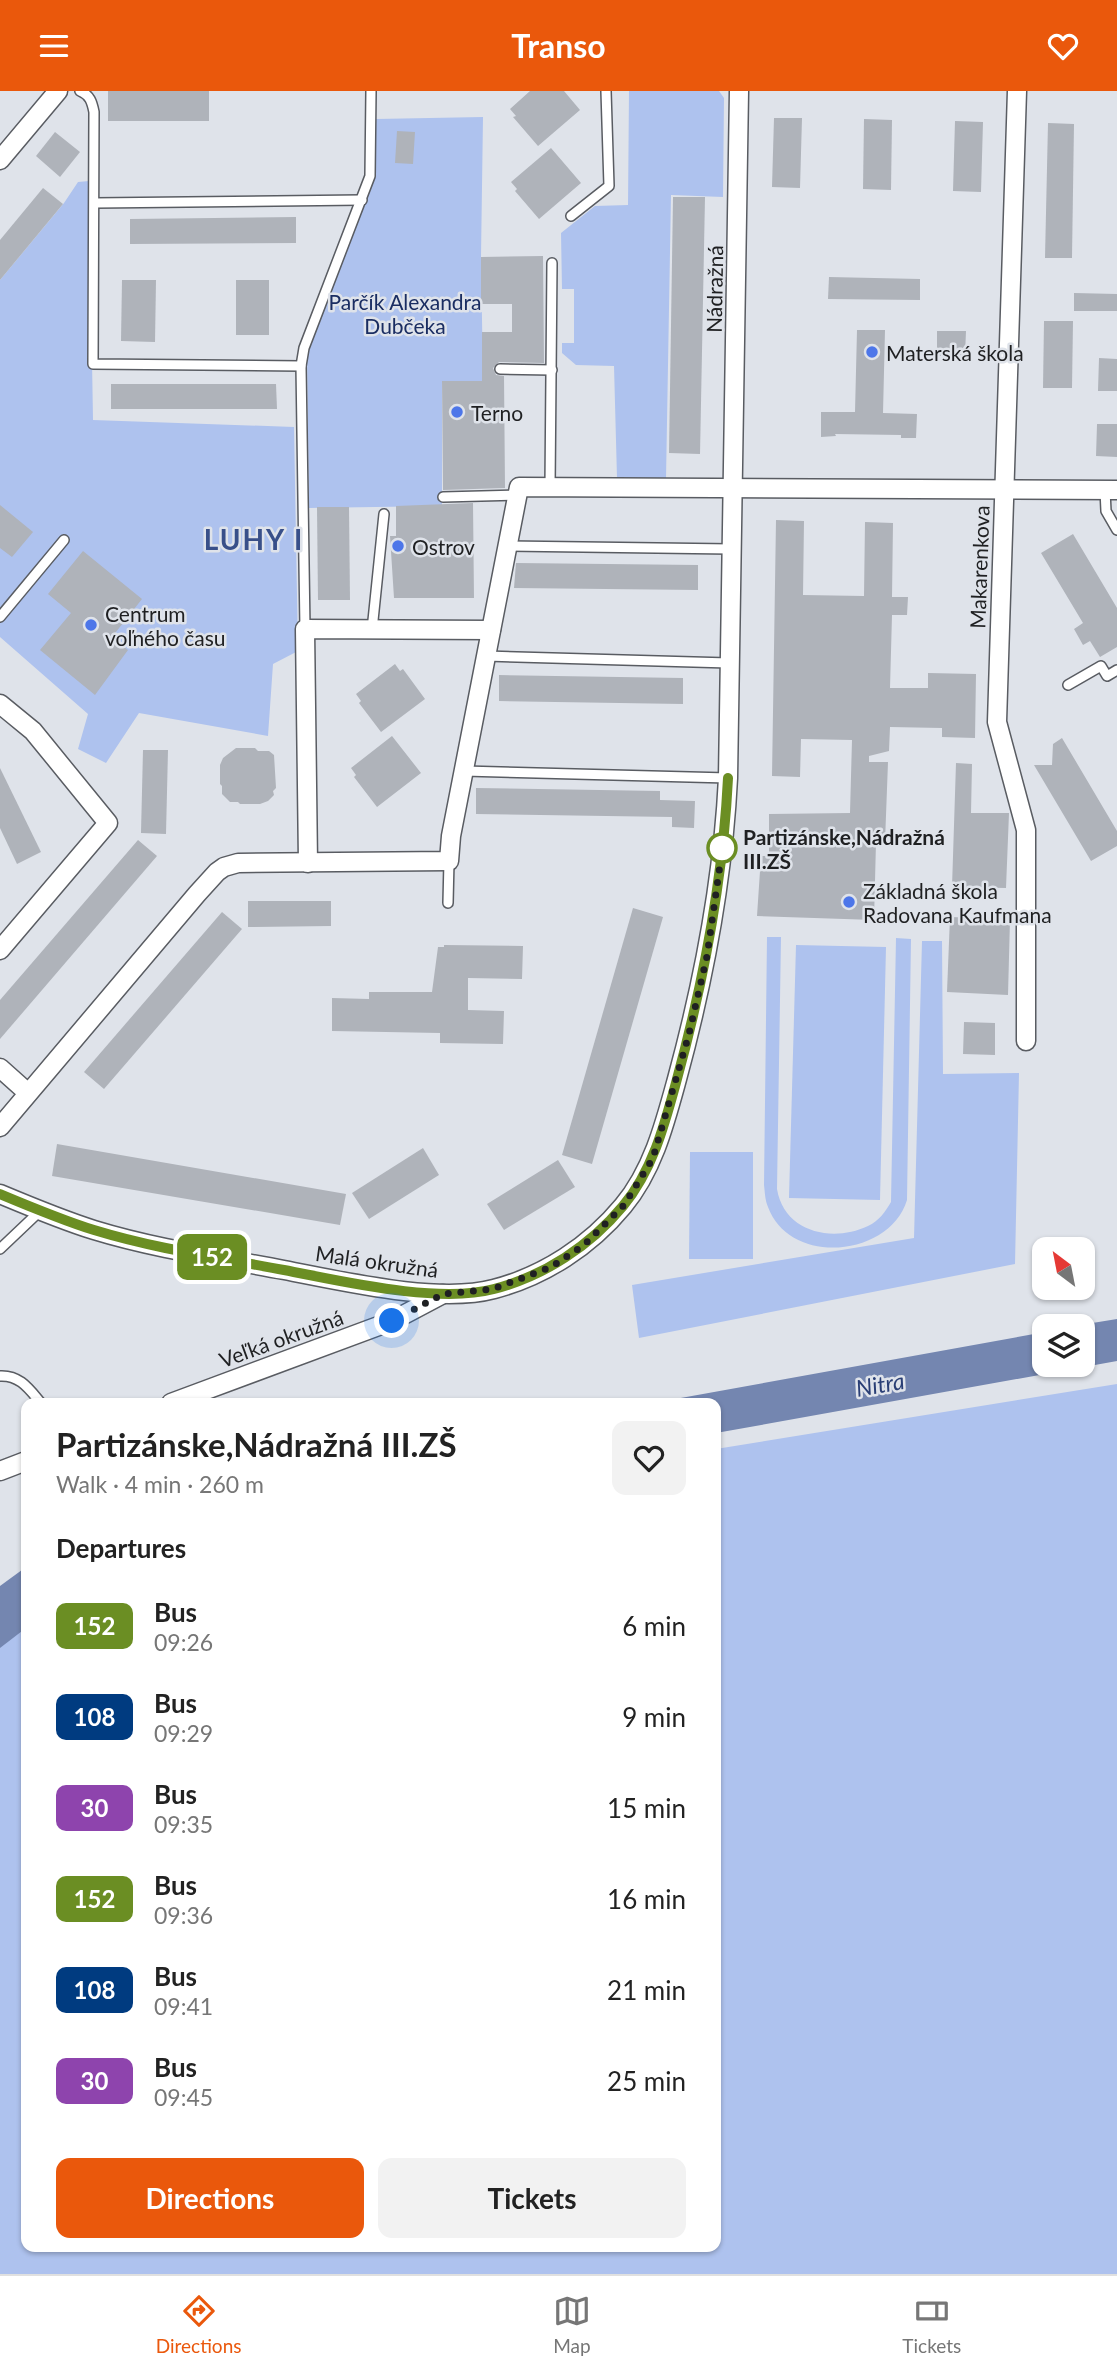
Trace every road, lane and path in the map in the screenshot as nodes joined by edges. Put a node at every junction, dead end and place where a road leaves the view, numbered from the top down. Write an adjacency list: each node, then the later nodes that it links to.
1 (58, 91): 7 (street)
2 (80, 91): 9 (lane)
3 (606, 91): 10 (lane)
4 (739, 91): 16 (street, Nádražná)
5 (1017, 91): 17 (street, Makarenkova)
6 (371, 92): 8 (lane)
7 (0, 160)
8 (362, 200): 9 (lane); 12 (lane)
9 (95, 203): 12 (lane)
10 (571, 216)
11 (552, 263): 14 (lane)
12 (301, 366): 27 (lane)
13 (500, 369): 14 (lane)
14 (552, 370): 15 (lane)
15 (550, 487): 16 (street); 19 (street)
16 (731, 489): 17 (street); 25 (street, Nádražná)
17 (1004, 489): 18 (street); 41 (street, Makarenkova)
18 (1111, 490): 22 (lane)
19 (516, 495): 20 (lane); 24 (street)
20 (443, 497)
21 (384, 514): 28 (lane)
22 (1117, 530)
23 (64, 540): 26 (lane)
24 (507, 546): 25 (lane); 29 (street)
25 (731, 549): 31 (street, Nádražná)
26 (0, 617)
27 (304, 629): 28 (street); 38 (street)
28 (372, 629): 29 (street)
29 (491, 630): 30 (street)
30 (486, 656): 31 (lane); 35 (street)
31 (729, 663): 36 (street, Nádražná)
32 (1117, 670): 33 (lane)
33 (1068, 685)
34 (0, 704): 40 (street)
35 (464, 771): 36 (lane); 37 (street)
36 (728, 778): 48 (street, Malá okružná)
37 (449, 861): 38 (street); 39 (lane)
38 (307, 863): 43 (street)
39 (448, 903)
40 (0, 950)
41 (1026, 1041)
42 (0, 1068): 43 (street)
43 (28, 1093): 44 (street)
44 (0, 1127)
45 (0, 1194): 46 (street, Malá okružná)
46 (40, 1211): 47 (lane); 48 (street, Malá okružná)
47 (0, 1249)
48 (443, 1294): 51 (street, Veľká okružná)
49 (0, 1376): 50 (lane)
50 (37, 1398)
51 (184, 1398)
52 (21, 1463): 53 (street)
53 (0, 1471)

